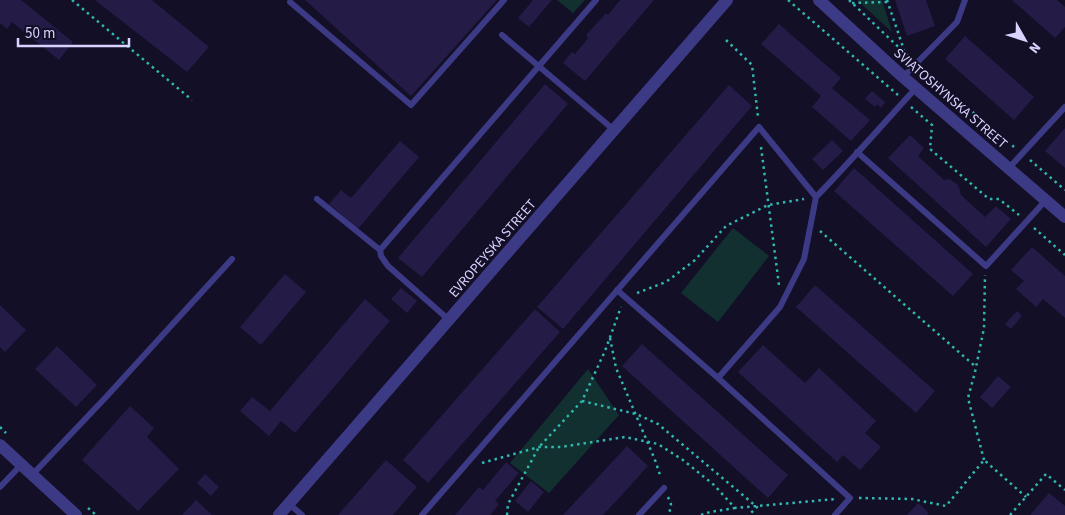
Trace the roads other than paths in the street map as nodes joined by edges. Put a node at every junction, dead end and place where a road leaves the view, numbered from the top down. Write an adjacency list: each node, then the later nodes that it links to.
1 (504, 0): 6 (lane)
2 (596, 0): 8 (lane)
3 (726, 0): 12 (street, EVROPEYSKA STREET)
4 (819, 0): 9 (street, SVIATOSHYNSKA STREET)
5 (965, 0): 9 (lane)
6 (290, 2)
7 (502, 35): 8 (lane)
8 (539, 66): 12 (lane); 19 (lane)
9 (903, 77): 10 (street, SVIATOSHYNSKA STREET)
10 (916, 88): 13 (lane); 14 (street, SVIATOSHYNSKA STREET)
11 (1065, 107): 14 (lane)
12 (614, 130): 22 (street, EVROPEYSKA STREET)
13 (857, 152): 15 (lane); 17 (lane)
14 (1008, 169): 17 (street, SVIATOSHYNSKA STREET)
15 (816, 197): 21 (lane); 23 (lane)
16 (317, 199): 19 (lane)
17 (1046, 200): 18 (street, SVIATOSHYNSKA STREET)
18 (1065, 217)
19 (380, 250): 22 (lane)
20 (232, 259): 26 (lane)
21 (617, 290): 23 (lane); 33 (lane)
22 (449, 320): 29 (street, EVROPEYSKA STREET)
23 (718, 378): 35 (lane)
24 (0, 445): 25 (street)
25 (21, 465): 26 (street); 27 (lane)
26 (32, 475): 30 (street)
27 (0, 487)
28 (664, 488): 34 (lane)
29 (289, 504): 31 (street, EVROPEYSKA STREET); 32 (lane)
30 (76, 515)
31 (279, 515)
32 (302, 515)
33 (422, 515)
34 (639, 515)
35 (835, 515)

